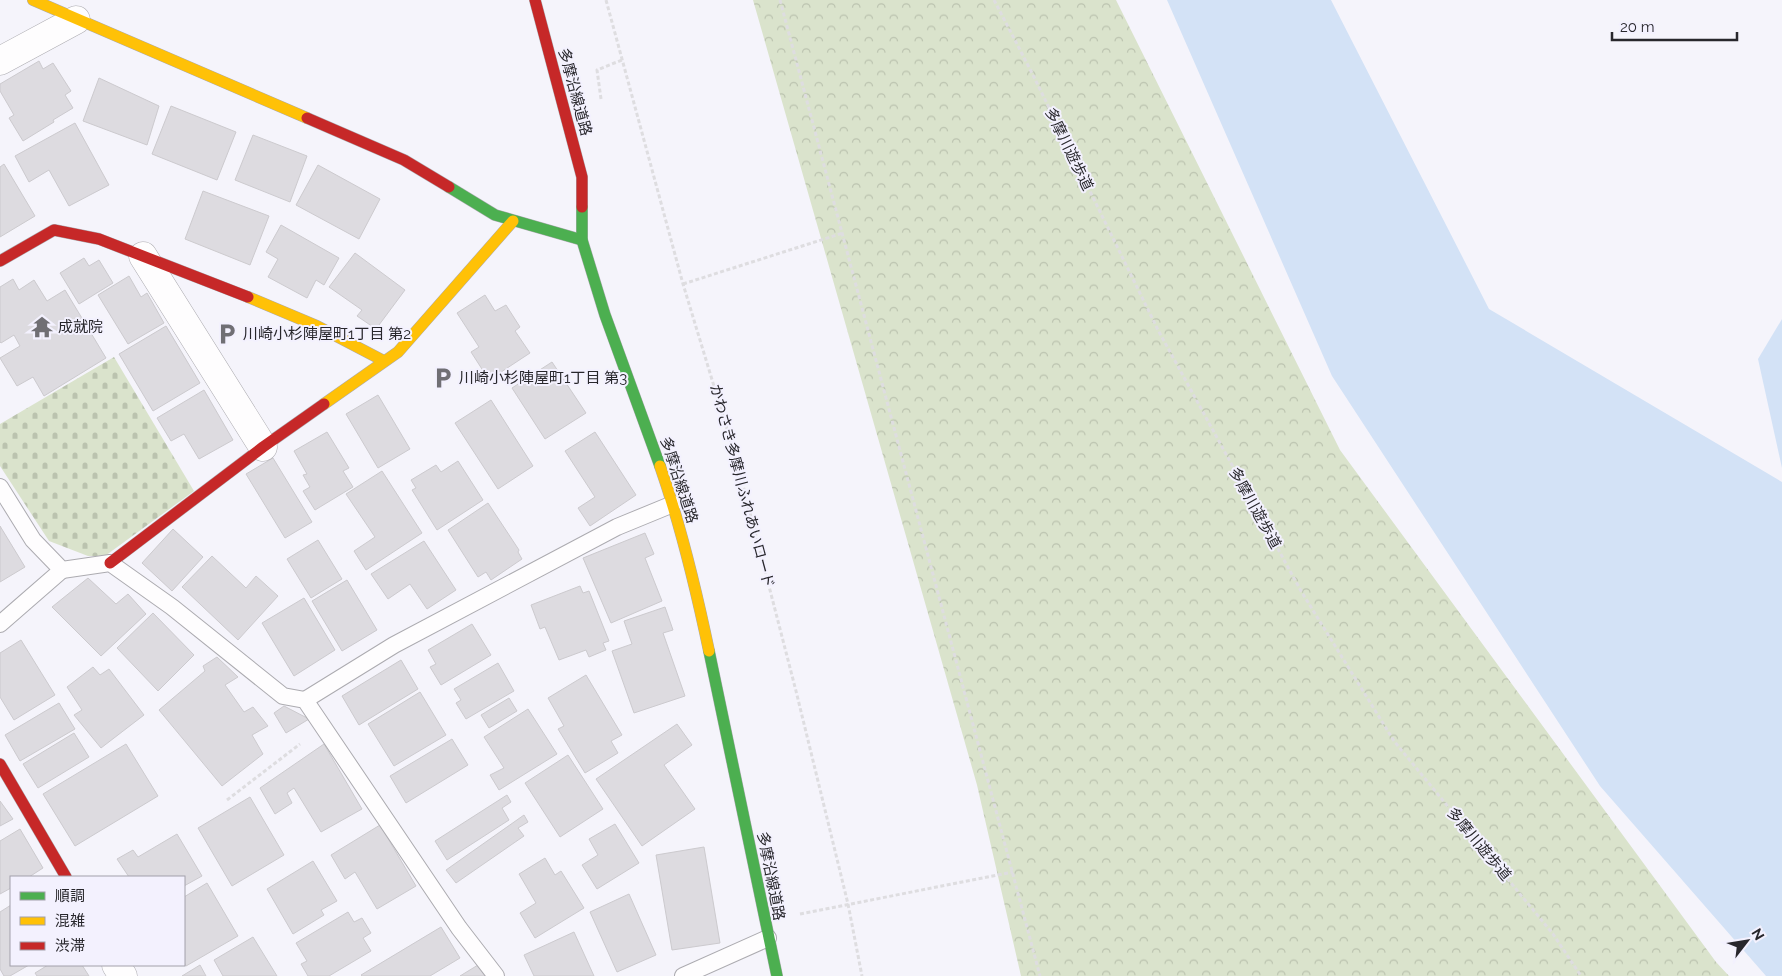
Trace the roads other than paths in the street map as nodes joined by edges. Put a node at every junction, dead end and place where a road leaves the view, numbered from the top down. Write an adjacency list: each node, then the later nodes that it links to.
1 (33, 0): 3 (street)
2 (535, 0): 6 (street, 多摩沿線道路)
3 (76, 20): 4 (street); 5 (street)
4 (0, 62)
5 (513, 221): 6 (street); 9 (street)
6 (582, 240): 12 (street, 多摩沿線道路)
7 (143, 256): 8 (street); 9 (street); 10 (street)
8 (0, 261)
9 (384, 361): 10 (street)
10 (263, 447): 13 (street)
11 (0, 487): 14 (lane)
12 (673, 504): 16 (lane); 19 (street, 多摩沿線道路)
13 (110, 563): 14 (lane); 16 (lane)
14 (62, 570): 15 (lane)
15 (0, 624)
16 (305, 700): 20 (lane)
17 (0, 764): 18 (street)
18 (65, 876)
19 (768, 938): 21 (lane); 22 (street, 多摩沿線道路)
20 (496, 976)
21 (683, 976)
22 (777, 976)

